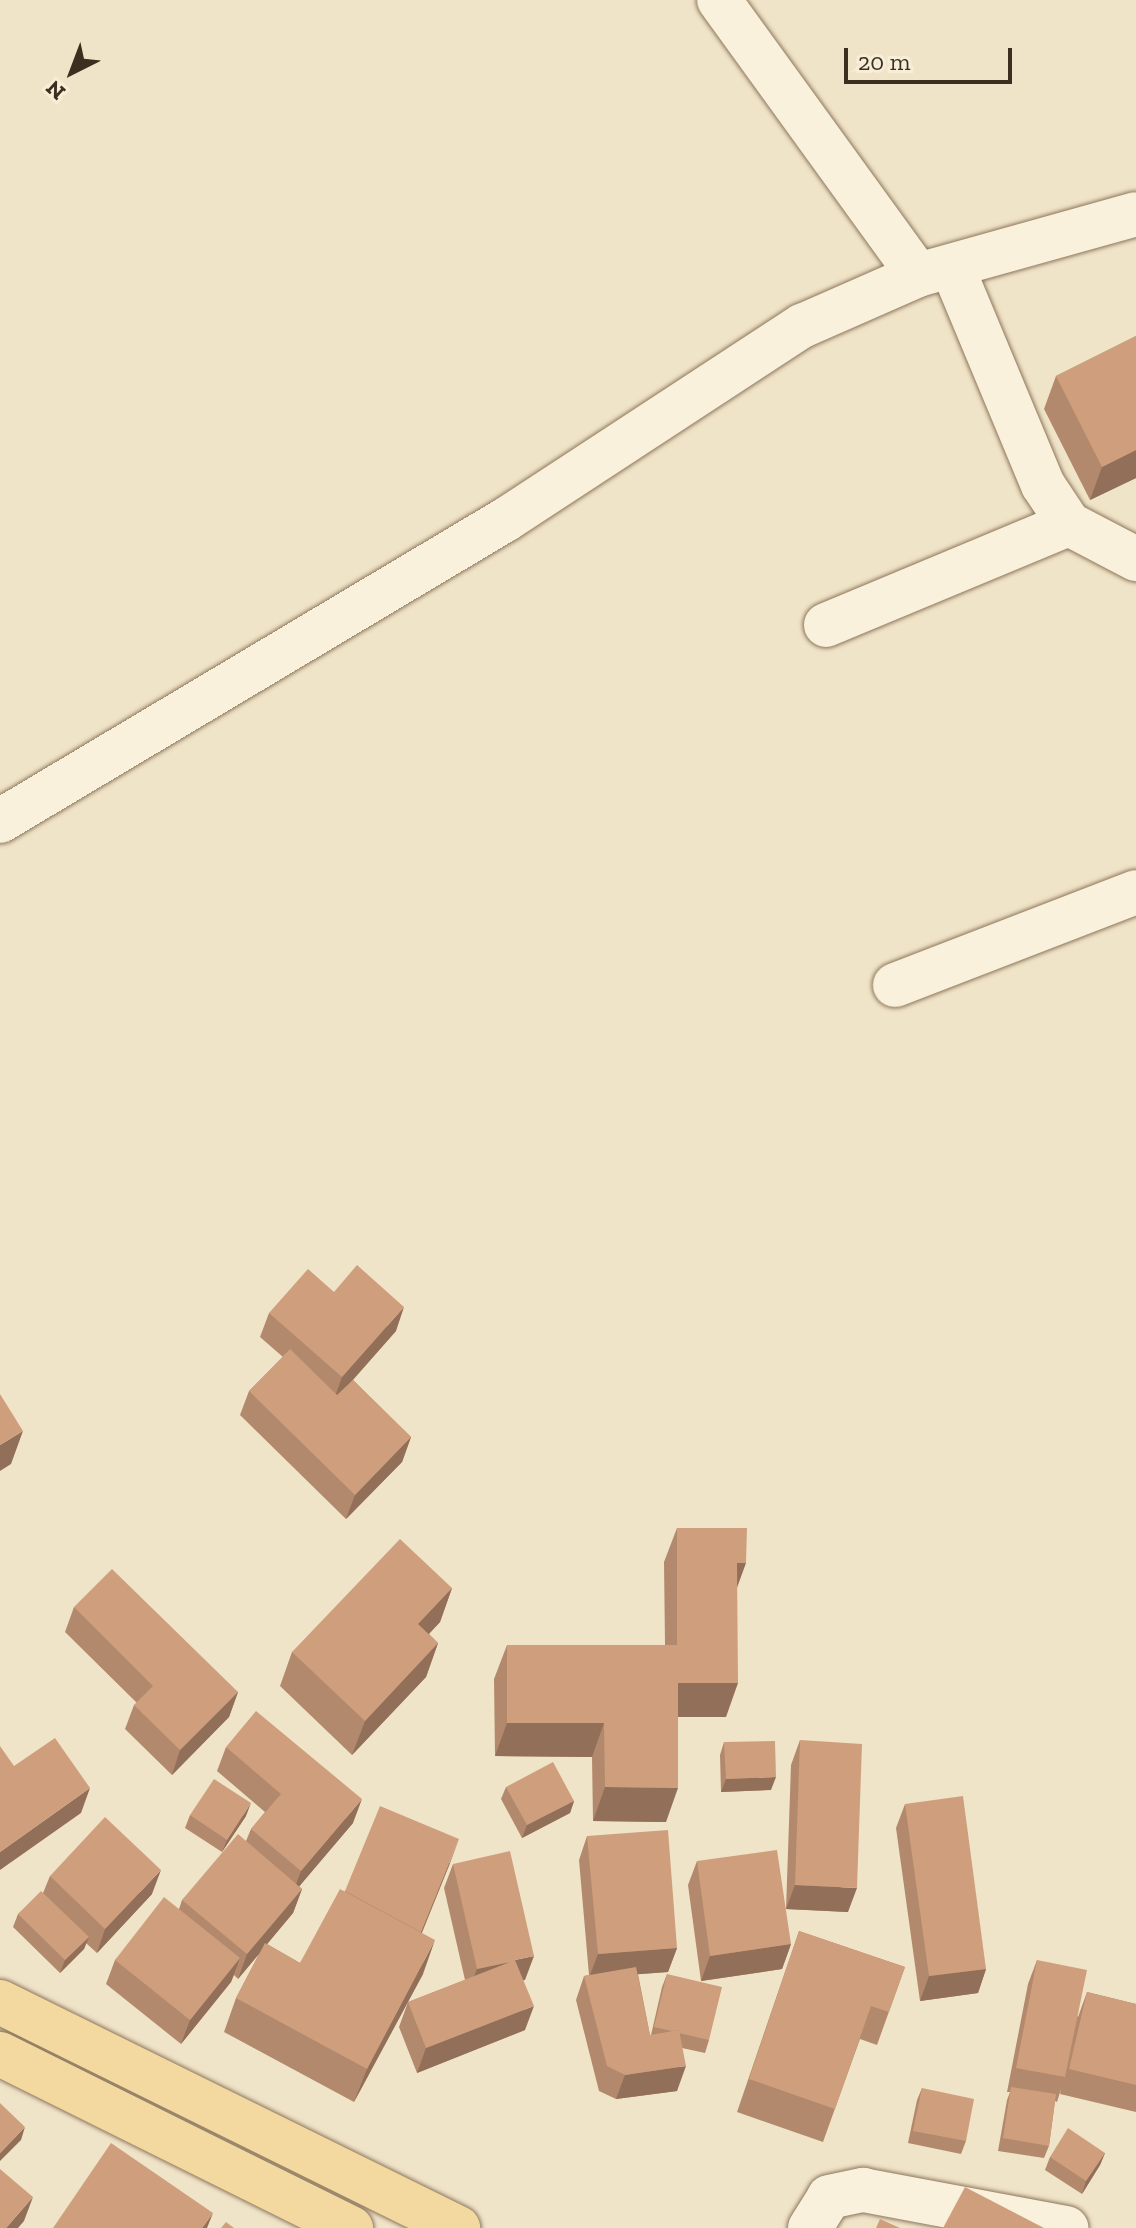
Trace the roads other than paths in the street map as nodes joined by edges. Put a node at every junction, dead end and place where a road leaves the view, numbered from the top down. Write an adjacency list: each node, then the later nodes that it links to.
1 (719, 0): 3 (street)
2 (1136, 214): 3 (street)
3 (936, 272): 4 (street); 7 (street)
4 (1069, 524): 5 (street); 6 (street)
5 (1136, 559)
6 (826, 625)
7 (0, 821)
8 (1136, 892): 9 (street)
9 (895, 985)
10 (0, 2002): 13 (main road)
11 (0, 2054): 12 (main road)
12 (351, 2228)
13 (458, 2228)
14 (810, 2228): 15 (street)
15 (1066, 2228)

